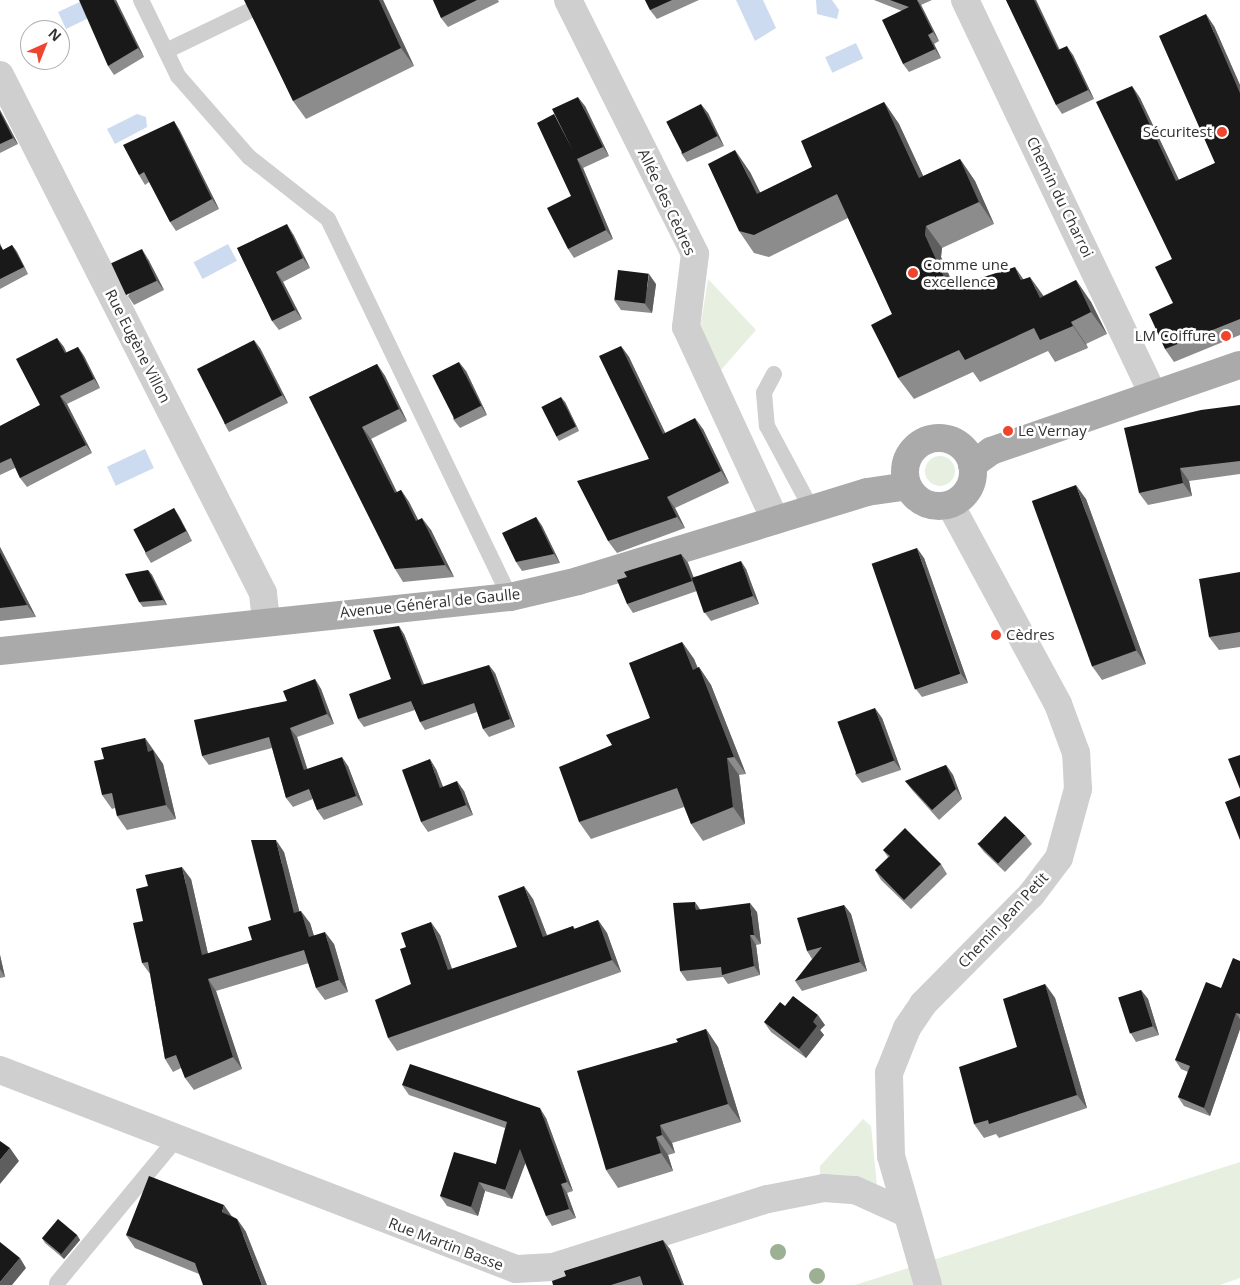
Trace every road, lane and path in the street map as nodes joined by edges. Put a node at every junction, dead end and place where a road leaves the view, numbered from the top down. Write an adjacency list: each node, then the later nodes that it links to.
1 (142, 0): 5 (lane)
2 (272, 0): 5 (lane)
3 (568, 0): 14 (street, Allée des Cèdres)
4 (965, 0): 9 (street, Chemin du Charroi)
5 (166, 52): 15 (lane)
6 (0, 75): 16 (street, Rue Eugène Villon)
7 (1240, 366): 9 (main road)
8 (774, 374): 13 (lane)
9 (1153, 396): 10 (main road)
10 (972, 465): 11 (main road); 12 (main road)
11 (908, 486): 12 (main road); 13 (main road, Avenue Général de Gaulle)
12 (950, 504): 20 (street, Chemin Jean Petit)
13 (811, 508): 14 (main road, Avenue Général de Gaulle)
14 (775, 520): 15 (main road, Avenue Général de Gaulle)
15 (510, 597): 16 (main road, Avenue Général de Gaulle)
16 (266, 620): 17 (main road, Avenue Général de Gaulle)
17 (0, 651)
18 (0, 1070): 19 (street, Rue Martin Basse)
19 (177, 1138): 20 (street, Rue Martin Basse); 22 (lane)
20 (904, 1212): 21 (street, Chemin Jean Petit)
21 (924, 1273)
22 (57, 1283)

